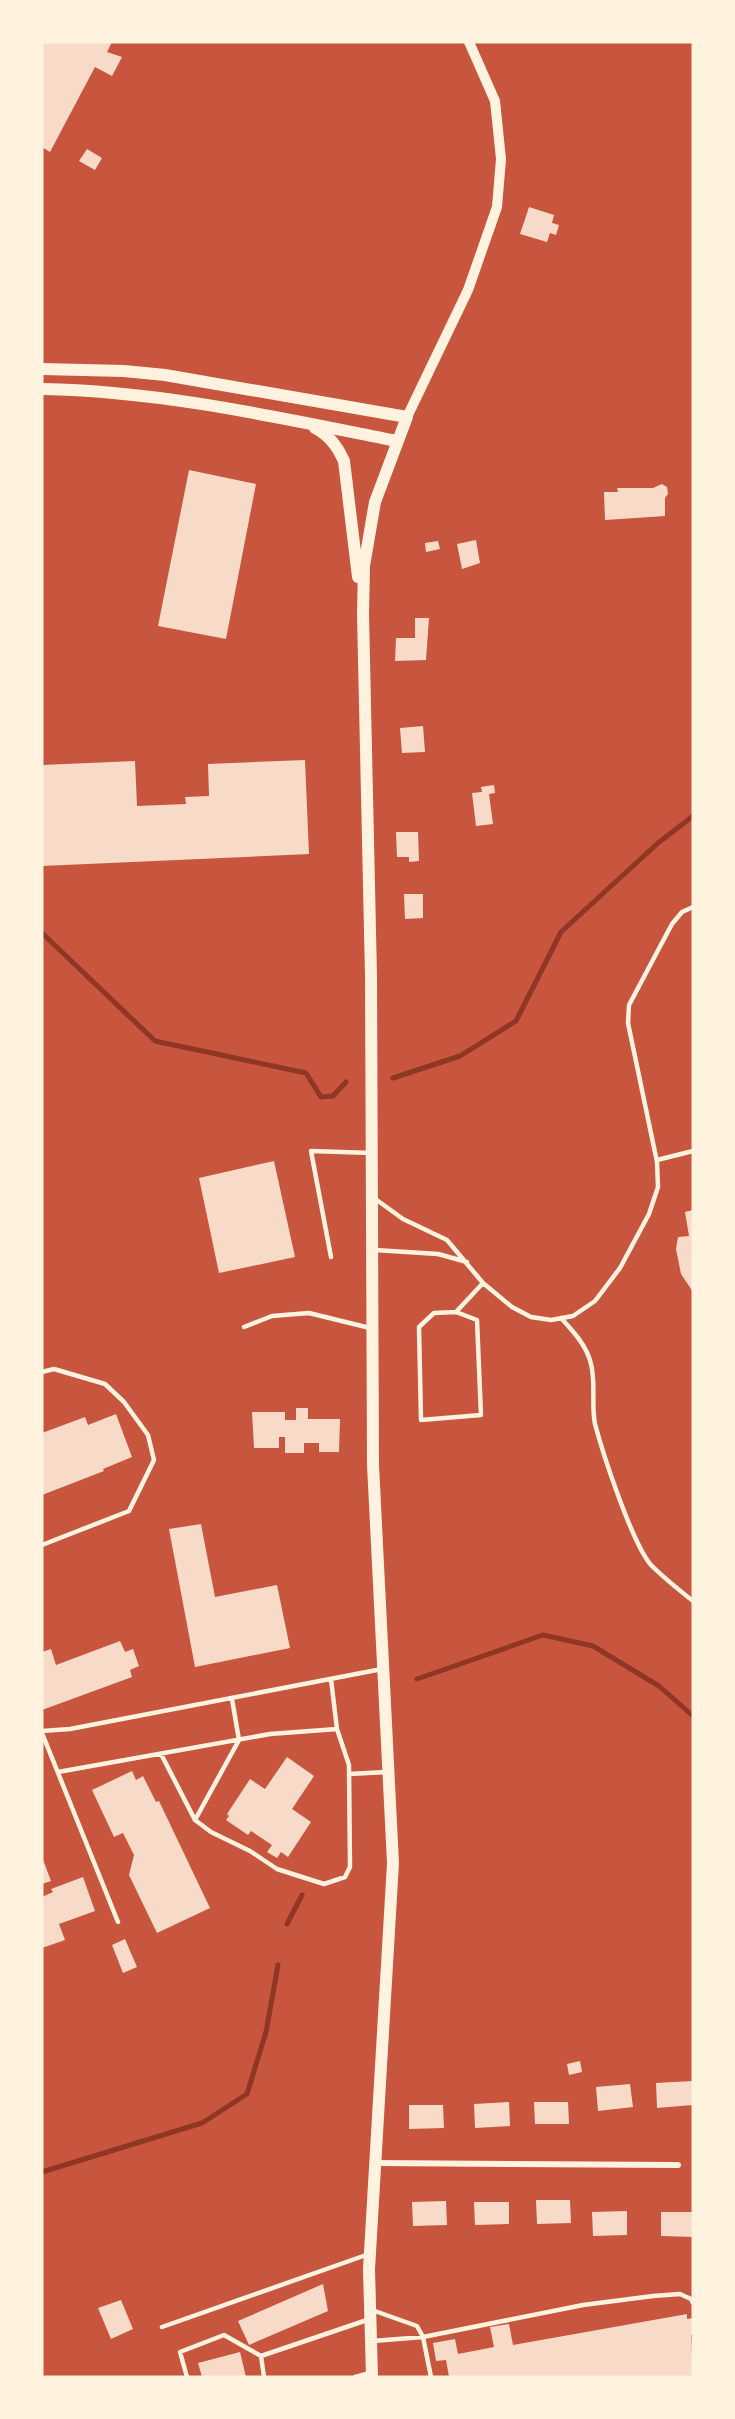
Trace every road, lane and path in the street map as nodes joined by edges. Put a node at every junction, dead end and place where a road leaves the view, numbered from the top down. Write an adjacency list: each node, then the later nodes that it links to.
1 (469, 42): 4 (street)
2 (42, 369): 4 (main road)
3 (42, 389): 5 (main road)
4 (407, 417): 6 (main road)
5 (308, 424): 6 (main road); 7 (main road)
6 (397, 441): 7 (main road)
7 (363, 614): 10 (main road)
8 (693, 907): 11 (lane)
9 (693, 1151): 11 (lane)
10 (371, 1153): 12 (main road); 14 (lane)
11 (657, 1160): 18 (lane)
12 (371, 1196): 13 (main road); 15 (lane)
13 (371, 1250): 15 (lane); 20 (main road)
14 (331, 1257)
15 (467, 1262): 16 (lane)
16 (483, 1283): 17 (lane); 18 (lane)
17 (456, 1312): 17 (lane)
18 (561, 1318): 23 (lane)
19 (244, 1327): 20 (lane)
20 (372, 1328): 24 (main road)
21 (42, 1372): 22 (lane)
22 (42, 1545)
23 (693, 1601)
24 (384, 1669): 25 (lane); 32 (main road)
25 (331, 1679): 26 (lane); 27 (lane)
26 (232, 1699): 28 (lane); 29 (lane)
27 (337, 1729): 29 (lane); 33 (lane)
28 (42, 1732): 31 (lane)
29 (239, 1740): 30 (lane); 34 (lane)
30 (161, 1754): 31 (lane); 34 (lane)
31 (58, 1772): 35 (lane)
32 (390, 1772): 33 (lane); 36 (main road)
33 (349, 1774): 34 (lane)
34 (195, 1820)
35 (118, 1922)
36 (375, 2163): 37 (street); 38 (main road)
37 (678, 2165)
38 (370, 2254): 40 (main road); 41 (lane)
39 (693, 2303): 42 (lane)
40 (370, 2314): 42 (lane); 43 (main road); 44 (lane)
41 (162, 2327)
42 (423, 2337): 43 (lane); 49 (lane)
43 (370, 2342): 45 (main road)
44 (261, 2356): 46 (lane); 47 (lane)
45 (372, 2375): 48 (lane)
46 (187, 2377)
47 (264, 2377)
48 (355, 2377)
49 (431, 2377)

